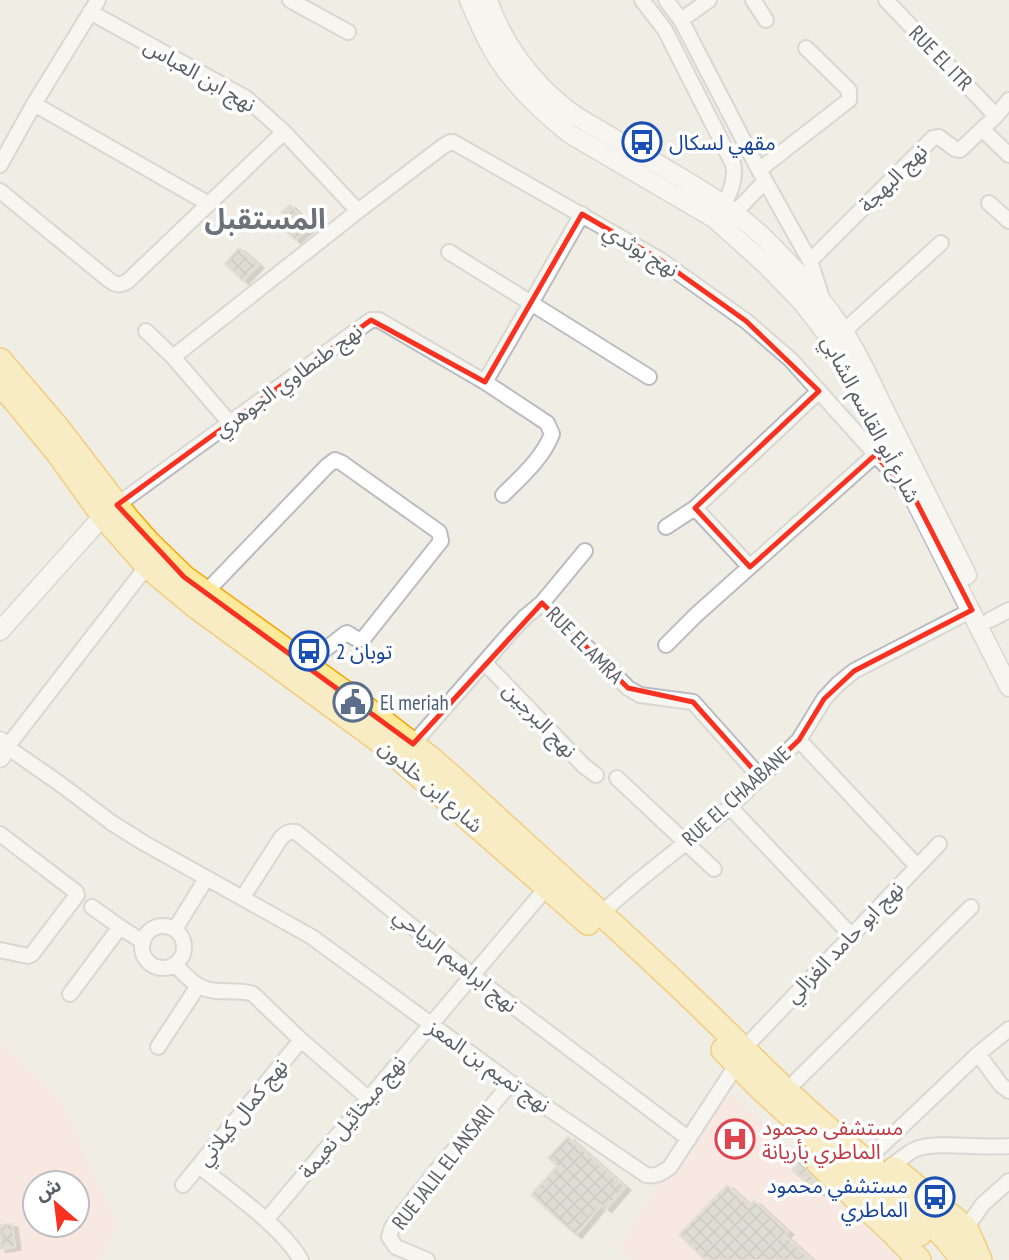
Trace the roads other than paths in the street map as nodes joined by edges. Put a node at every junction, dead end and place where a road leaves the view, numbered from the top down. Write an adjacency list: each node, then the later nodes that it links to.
1 (290, 0): 12 (street)
2 (469, 0): 27 (street, شارع أبو القاسم الشابي)
3 (488, 0): 27 (street, شارع أبو القاسم الشابي)
4 (642, 0): 27 (street)
5 (666, 0): 10 (street)
6 (709, 0): 10 (street)
7 (753, 0): 11 (street)
8 (886, 0): 16 (street, RUE EL ITR)
9 (94, 6): 15 (street); 18 (street, نهج ابن العباس)
10 (681, 20): 21 (street)
11 (766, 20)
12 (348, 32)
13 (806, 48): 21 (street)
14 (1009, 100): 16 (street)
15 (34, 104): 20 (street); 24 (street)
16 (996, 116): 17 (street)
17 (982, 129): 19 (street); 31 (street, نهج البهجة)
18 (284, 132): 24 (street); 25 (street, نهج ابن العباس)
19 (1009, 155)
20 (0, 165)
21 (762, 175): 27 (street); 31 (street)
22 (0, 191): 24 (street)
23 (989, 203): 28 (street)
24 (209, 204)
25 (358, 211): 26 (street, نهج بوثدي); 36 (street)
26 (582, 214): 33 (street); 41 (street, نهج بوثدي)
27 (724, 215): 32 (street, شارع أبو القاسم الشابي); 43 (street, شارع أبو القاسم الشابي)
28 (1009, 221)
29 (942, 243): 35 (street)
30 (449, 253): 33 (street)
31 (810, 261): 32 (street)
32 (822, 300): 35 (street, شارع أبو القاسم الشابي)
33 (531, 303): 38 (street); 39 (street)
34 (146, 331): 36 (street)
35 (844, 331): 43 (street, شارع أبو القاسم الشابي)
36 (173, 357): 42 (street)
37 (0, 360): 46 (highway, شارع ابن خلدون)
38 (649, 377)
39 (485, 382): 42 (street, نهج طنطاوي الجوهري); 44 (street)
40 (0, 384): 46 (highway, شارع ابن خلدون)
41 (819, 391): 43 (street, نهج بوثدي); 45 (street)
42 (230, 423): 46 (street, نهج طنطاوي الجوهري)
43 (888, 448): 50 (street); 53 (street, شارع أبو القاسم الشابي); 55 (street, شارع أبو القاسم الشابي)
44 (503, 495)
45 (695, 508): 47 (street); 50 (street)
46 (110, 511): 49 (highway, شارع ابن خلدون); 51 (highway, شارع ابن خلدون); 56 (street)
47 (666, 527)
48 (584, 551): 52 (street)
49 (147, 566): 64 (street); 75 (highway, شارع ابن خلدون)
50 (750, 568): 57 (street)
51 (206, 592): 60 (highway, شارع ابن خلدون); 60 (street)
52 (542, 603): 59 (street); 66 (street, RUE EL AMRA)
53 (972, 610): 61 (street, شارع أبو القاسم الشابي); 62 (street, RUE EL CHAABANE)
54 (1009, 610): 55 (street)
55 (990, 620): 58 (street, شارع أبو القاسم الشابي)
56 (0, 631)
57 (666, 645)
58 (1009, 659)
59 (485, 663): 63 (street); 65 (street, نهج البرجين)
60 (305, 665): 63 (highway, شارع ابن خلدون)
61 (1009, 687)
62 (799, 740): 66 (street, RUE EL CHAABANE); 72 (street)
63 (413, 744): 79 (highway, شارع ابن خلدون)
64 (3, 749): 74 (street, نهج تميم بن المعز)
65 (596, 775)
66 (761, 776): 68 (street, RUE EL CHAABANE)
67 (617, 778): 70 (street)
68 (730, 807): 70 (street, RUE EL CHAABANE); 82 (street)
69 (0, 834): 84 (street)
70 (686, 842): 73 (street); 79 (street, RUE EL CHAABANE)
71 (939, 844): 72 (street, نهج ابو حامد الغزالي)
72 (917, 866): 82 (street, نهج ابو حامد الغزالي)
73 (714, 869)
74 (206, 879): 76 (street, نهج تميم بن المعز); 81 (street)
75 (547, 887): 86 (street, نهج ميخائيل نعيمة); 96 (highway, شارع ابن خلدون)
76 (243, 897): 86 (street, نهج ابراهيم الرياحي); 90 (street, نهج تميم بن المعز)
77 (92, 907): 80 (street)
78 (971, 907): 97 (street)
79 (600, 914): 89 (highway, شارع ابن خلدون)
80 (120, 927): 83 (street); 88 (street)
81 (175, 929): 83 (street); 85 (street)
82 (851, 935): 93 (street, نهج ابو حامد الغزالي)
83 (143, 942): 85 (street)
84 (0, 950)
85 (174, 965): 87 (street)
86 (472, 975): 90 (street, نهج ميخائيل نعيمة); 101 (street, نهج ابراهيم الرياحي)
87 (198, 986): 92 (street); 94 (street)
88 (70, 994)
89 (709, 1016): 93 (highway); 109 (highway)
90 (430, 1025): 98 (street, نهج تميم بن المعز); 100 (street, نهج ميخائيل نعيمة)
91 (1009, 1029): 95 (street)
92 (301, 1040): 100 (street); 104 (street, نهج كمال كيلاني)
93 (750, 1042): 97 (highway)
94 (158, 1048)
95 (978, 1055): 99 (street); 103 (street)
96 (741, 1069): 101 (street, نهج تميم بن المعز); 109 (highway, شارع ابن خلدون)
97 (796, 1082): 103 (highway)
98 (510, 1083): 101 (street, نهج تميم بن المعز); 110 (street, RUE JALIL EL ANSARI)
99 (1009, 1091)
100 (368, 1098): 107 (street, نهج ميخائيل نعيمة)
101 (689, 1139)
102 (1009, 1146): 103 (street)
103 (883, 1159): 108 (highway)
104 (199, 1166): 106 (street, نهج كمال كيلاني); 107 (street)
105 (1009, 1181): 108 (street)
106 (183, 1185)
107 (266, 1220): 111 (street)
108 (966, 1228): 115 (highway); 116 (highway)
109 (928, 1244): 113 (highway); 114 (highway)
110 (401, 1255): 112 (street)
111 (301, 1260)
112 (427, 1260)
113 (943, 1260)
114 (963, 1260)
115 (980, 1260)
116 (996, 1260)

